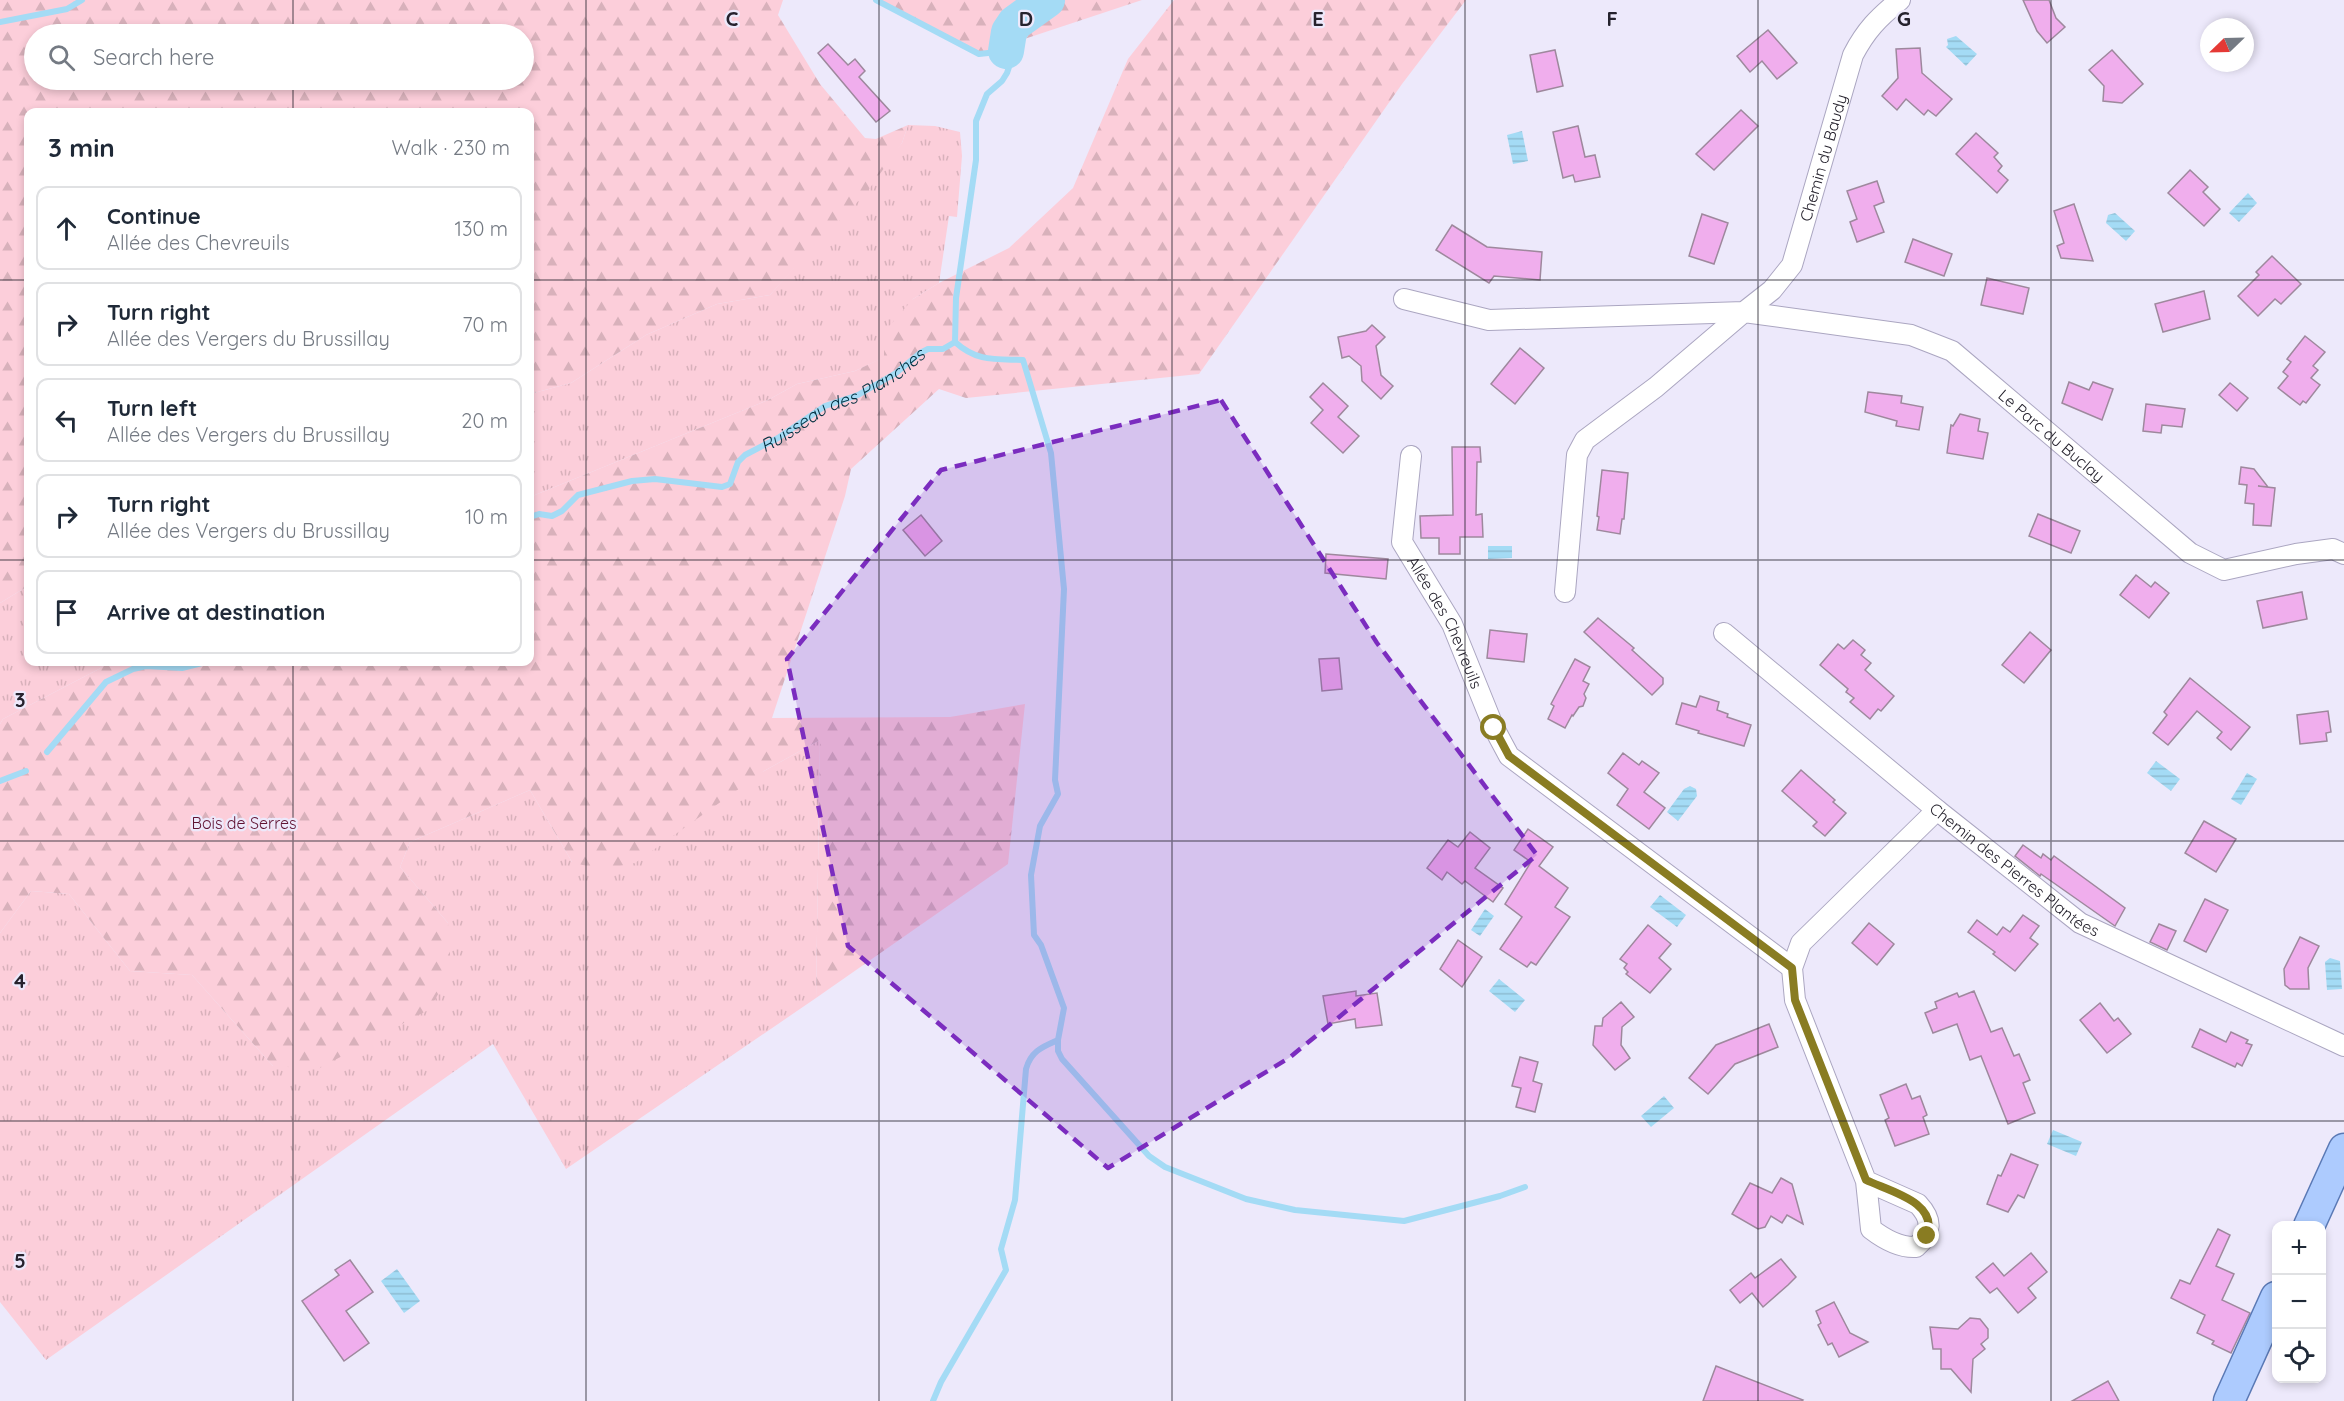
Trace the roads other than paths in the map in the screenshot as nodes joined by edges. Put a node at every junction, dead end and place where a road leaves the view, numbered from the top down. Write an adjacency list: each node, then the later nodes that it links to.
1 (1900, 0): 3 (street, Chemin du Baudy)
2 (1404, 299): 3 (street)
3 (1744, 312): 5 (street, Le Parc du Buclay); 6 (street, Chemin du Baudy)
4 (1411, 456): 9 (street, Allée des Chevreuils)
5 (2344, 554)
6 (1565, 592)
7 (1724, 633): 8 (street, Chemin des Pierres Plantées)
8 (1937, 810): 9 (street); 10 (street, Chemin des Pierres Plantées)
9 (1792, 968): 12 (street)
10 (2344, 1046)
11 (2344, 1149): 13 (main road)
12 (1866, 1180)
13 (2311, 1221)
14 (2272, 1308): 15 (main road)
15 (2229, 1401)

